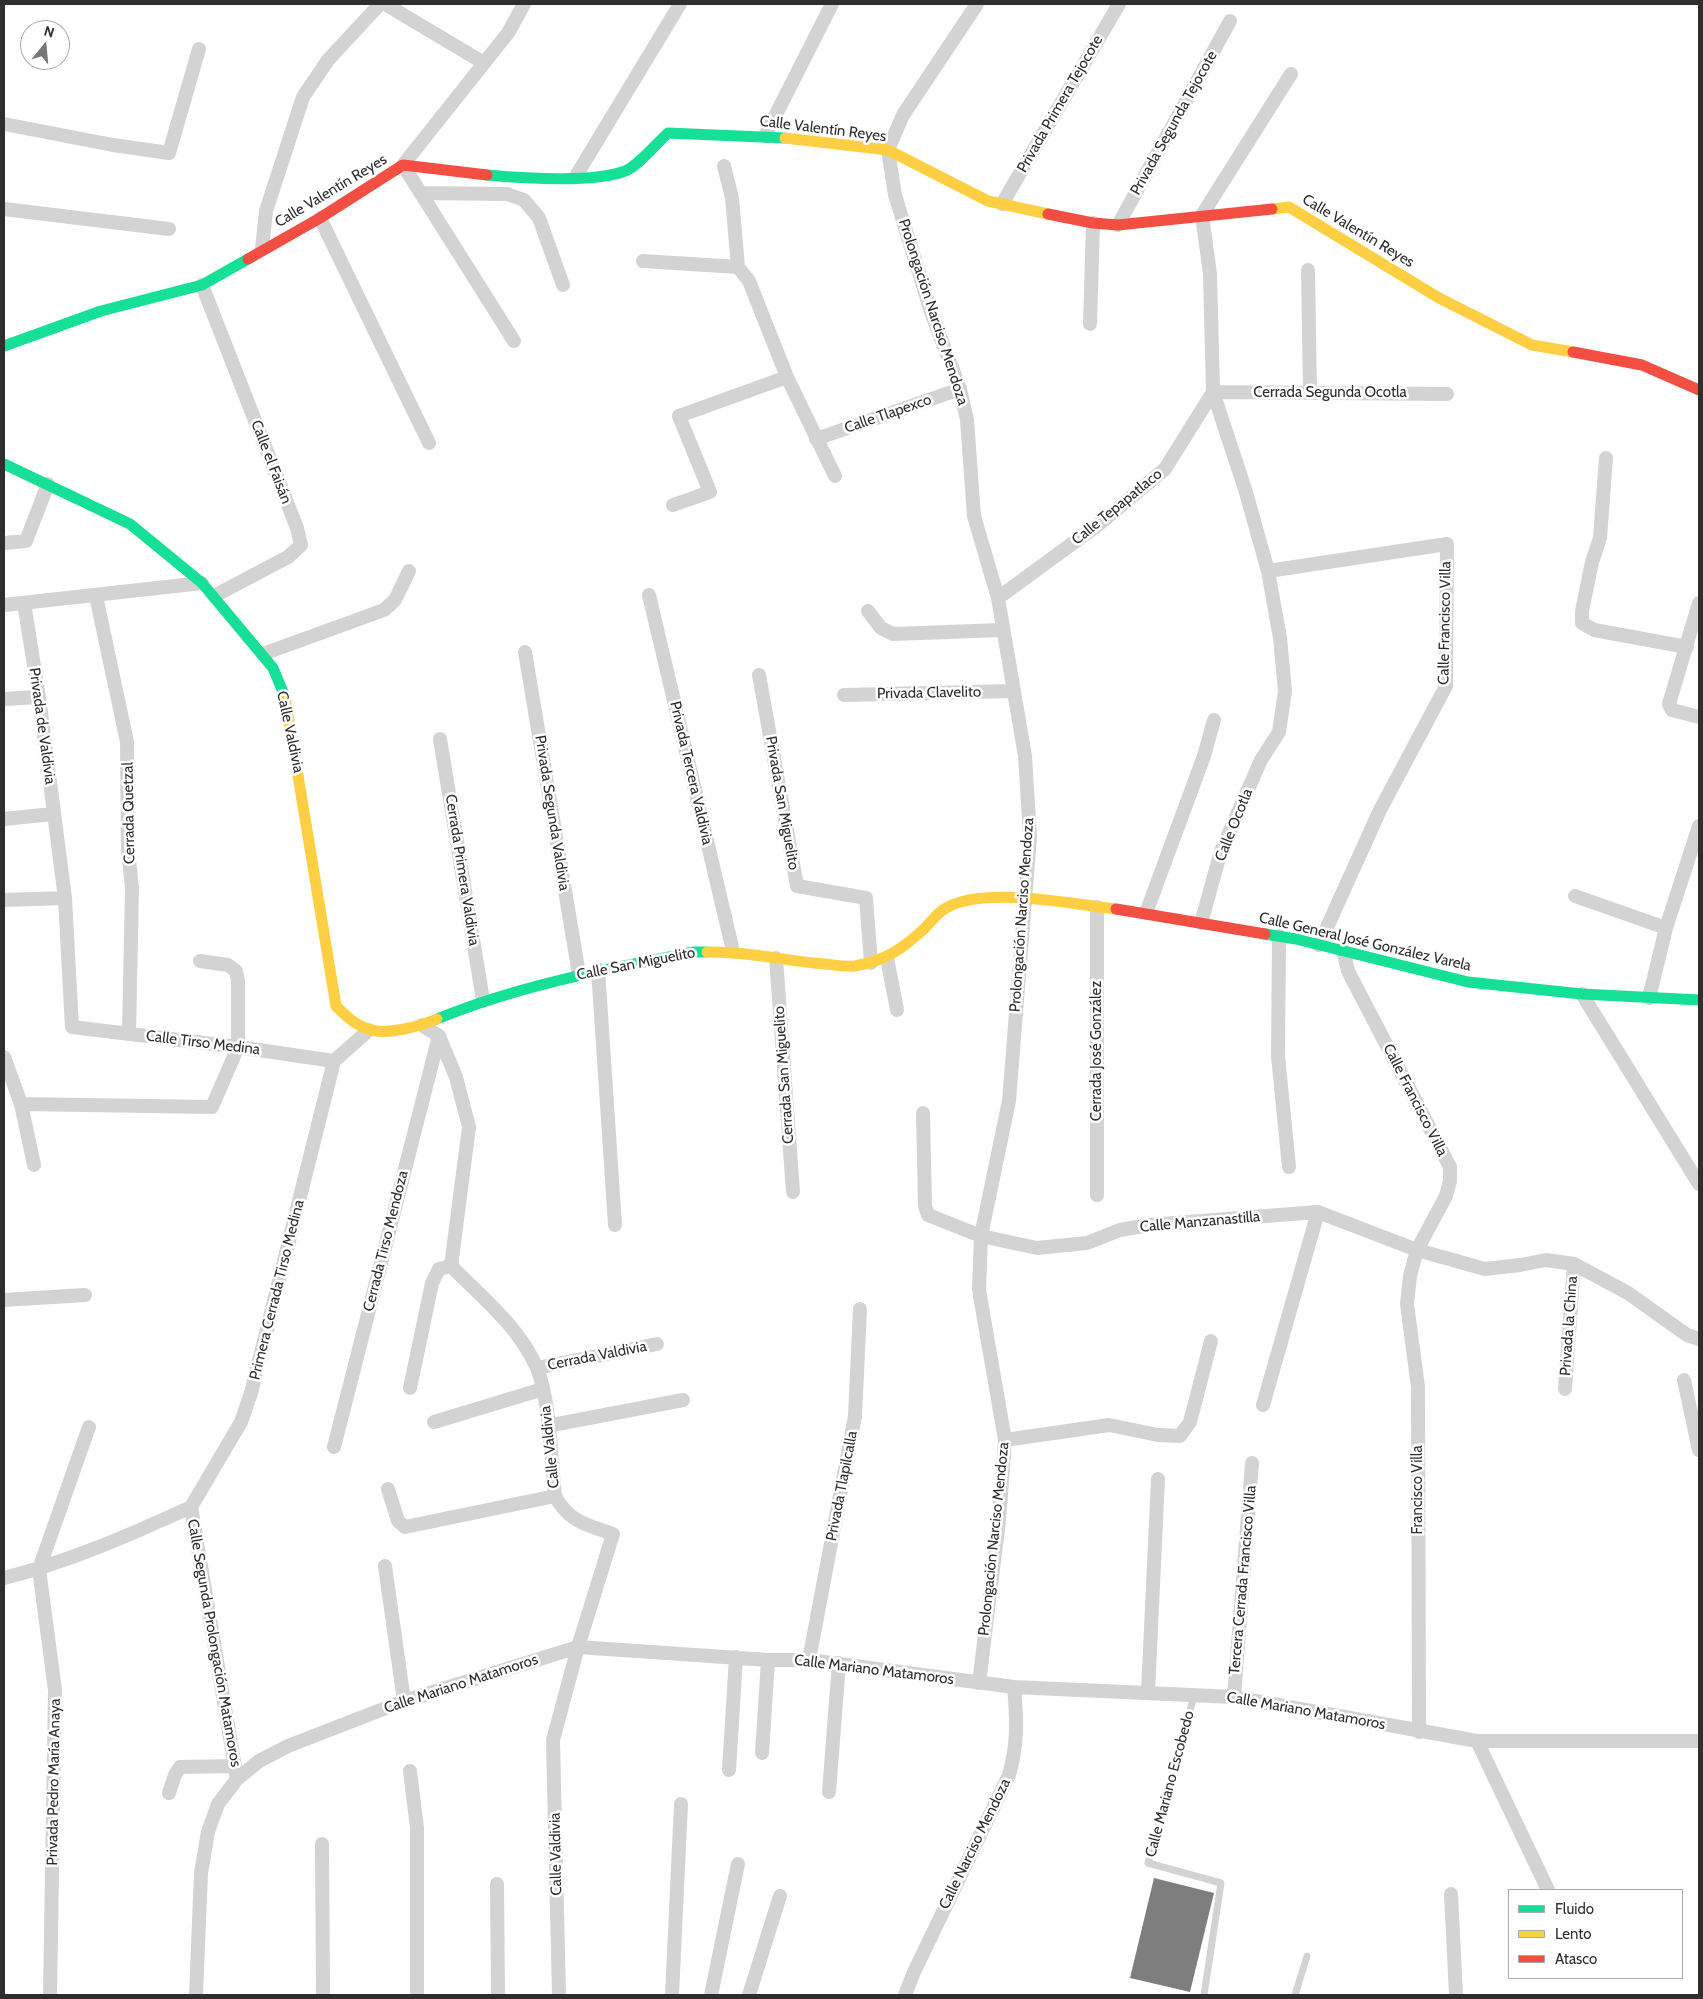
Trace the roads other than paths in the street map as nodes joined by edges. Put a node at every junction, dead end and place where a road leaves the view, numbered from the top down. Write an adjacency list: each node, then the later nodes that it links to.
1 (380, 4): 26 (street)
2 (385, 4): 10 (street)
3 (524, 4): 10 (street)
4 (680, 4): 17 (street)
5 (832, 4): 13 (street)
6 (977, 4): 14 (street)
7 (1119, 4): 19 (street, Privada Primera Tejocote)
8 (1230, 21): 24 (street, Privada Segunda Tejocote)
9 (199, 49): 12 (street)
10 (484, 63): 15 (street)
11 (1291, 74): 21 (street)
12 (4, 124)
13 (765, 136): 14 (street, Calle Valentín Reyes); 17 (street, Calle Valentín Reyes)
14 (888, 150): 19 (street, Calle Valentín Reyes); 36 (street, Prolongación Narciso Mendoza)
15 (403, 165): 17 (street, Calle Valentín Reyes); 18 (street); 22 (street, Calle Valentín Reyes)
16 (724, 166): 28 (street)
17 (576, 176)
18 (421, 194): 31 (street); 33 (street)
19 (1002, 204): 23 (street, Calle Valentín Reyes)
20 (4, 209): 25 (street)
21 (1202, 215): 24 (street, Calle Valentín Reyes); 37 (street, Calle Valentín Reyes); 38 (street)
22 (320, 218): 26 (street, Calle Valentín Reyes); 42 (street)
23 (1093, 223): 24 (street, Calle Valentín Reyes); 32 (street)
24 (1118, 225)
25 (169, 229)
26 (262, 249): 30 (street, Calle Valentín Reyes)
27 (642, 261): 28 (street)
28 (738, 267): 35 (street)
29 (1308, 270): 39 (street)
30 (202, 285): 34 (street, Calle Valentín Reyes); 54 (street, Calle el Faisán)
31 (562, 285)
32 (1090, 324)
33 (514, 341)
34 (4, 346)
35 (787, 377): 41 (street); 47 (street)
36 (960, 389): 41 (street, Calle Tlapexco); 55 (street, Prolongación Narciso Mendoza)
37 (1699, 390)
38 (1213, 392): 39 (street, Cerrada Segunda Ocotla); 50 (street); 55 (street, Calle Tepapatlaco)
39 (1310, 392): 40 (street, Cerrada Segunda Ocotla)
40 (1447, 394)
41 (816, 439): 45 (street)
42 (429, 444)
43 (1606, 458): 61 (street)
44 (4, 464): 46 (street, Calle Valdivia)
45 (835, 476)
46 (48, 484): 48 (street); 51 (street, Calle Valdivia)
47 (673, 506)
48 (4, 543)
49 (409, 571): 63 (street)
50 (1268, 571): 81 (street, Calle Ocotla); 84 (street, Calle Francisco Villa)
51 (202, 582): 53 (street); 54 (street, Calle Valdivia)
52 (650, 595): 86 (street, Privada Tercera Valdivia)
53 (96, 596): 56 (street); 101 (street, Cerrada Quetzal)
54 (214, 596): 63 (street, Calle Valdivia)
55 (998, 598): 60 (street, Prolongación Narciso Mendoza)
56 (24, 602): 58 (street); 67 (street, Privada de Valdivia)
57 (1699, 603): 61 (street)
58 (4, 606)
59 (868, 610): 60 (street)
60 (1002, 630): 65 (street, Prolongación Narciso Mendoza)
61 (1688, 646): 69 (street)
62 (525, 652): 92 (street, Privada Segunda Valdivia)
63 (263, 654): 100 (street, Calle Valdivia)
64 (759, 675): 90 (street, Privada San Miguelito)
65 (1013, 691): 66 (street, Privada Clavelito); 77 (street, Prolongación Narciso Mendoza)
66 (844, 694)
67 (39, 696): 68 (street); 72 (street, Privada de Valdivia)
68 (4, 699)
69 (1699, 717)
70 (1214, 720): 80 (street)
71 (440, 740): 95 (street, Cerrada Primera Valdivia)
72 (53, 814): 73 (street); 76 (street, Privada de Valdivia)
73 (4, 819)
74 (1699, 826): 82 (street)
75 (1575, 896): 82 (street)
76 (65, 898): 78 (street); 99 (street, Privada de Valdivia)
77 (1026, 898): 79 (street, Calle General José González Varela); 88 (street, Calle San Miguelito); 115 (street, Prolongación Narciso Mendoza)
78 (4, 900)
79 (1097, 907): 80 (street, Calle General José González Varela); 112 (street, Cerrada José González)
80 (1146, 913): 81 (street, Calle General José González Varela)
81 (1201, 923): 83 (street, Calle General José González Varela)
82 (1666, 928): 94 (street)
83 (1280, 936): 84 (street, Calle General José González Varela); 109 (street)
84 (1319, 945): 85 (street, Calle General José González Varela)
85 (1343, 950): 93 (street, Calle General José González Varela); 116 (street, Calle Francisco Villa)
86 (733, 951): 87 (street, Calle San Miguelito); 91 (street, Calle San Miguelito)
87 (776, 958): 90 (street, Calle San Miguelito); 111 (street, Cerrada San Miguelito)
88 (887, 958): 90 (street, Calle San Miguelito); 97 (street)
89 (200, 961): 103 (street)
90 (871, 963)
91 (598, 969): 92 (street, Calle San Miguelito); 114 (street)
92 (578, 974): 95 (street, Calle San Miguelito)
93 (1582, 994): 94 (street, Calle General José González Varela); 110 (street)
94 (1649, 998): 96 (street, Calle General José González Varela)
95 (483, 1000): 98 (street, Calle San Miguelito)
96 (1699, 1000)
97 (897, 1010)
98 (422, 1025): 100 (street, Calle San Miguelito); 102 (street)
99 (72, 1027): 101 (street, Calle Tirso Medina)
100 (369, 1030): 105 (street)
101 (129, 1034): 103 (street, Calle Tirso Medina)
102 (439, 1036): 118 (street); 136 (street, Cerrada Tirso Mendoza)
103 (238, 1047): 105 (street, Calle Tirso Medina); 106 (street)
104 (4, 1057): 106 (street)
105 (334, 1061): 142 (street, Primera Cerrada Tirso Medina)
106 (21, 1104): 108 (street)
107 (923, 1113): 115 (street, Calle Manzanastilla)
108 (34, 1165)
109 (1289, 1167)
110 (1699, 1184)
111 (793, 1192)
112 (1097, 1195)
113 (1318, 1212): 115 (street, Calle Manzanastilla); 116 (street, Calle Manzanastilla); 131 (street)
114 (615, 1225)
115 (981, 1236): 135 (street, Prolongación Narciso Mendoza)
116 (1417, 1250): 117 (street, Calle Manzanastilla); 157 (street, Francisco Villa)
117 (1574, 1264): 122 (street); 129 (street, Privada la China)
118 (451, 1266): 125 (street, Calle Valdivia); 127 (street)
119 (85, 1294): 120 (street)
120 (4, 1300)
121 (860, 1309): 149 (street, Privada Tlapilcalla)
122 (1699, 1339)
123 (1211, 1340): 135 (street)
124 (657, 1344): 125 (street, Cerrada Valdivia)
125 (537, 1368): 128 (street, Calle Valdivia)
126 (1684, 1380): 137 (street)
127 (410, 1388)
128 (543, 1388): 132 (street); 133 (street, Calle Valdivia)
129 (1565, 1389)
130 (683, 1400): 133 (street)
131 (1262, 1405)
132 (434, 1422)
133 (547, 1426): 141 (street, Calle Valdivia)
134 (89, 1427): 144 (street)
135 (1005, 1440): 151 (street, Prolongación Narciso Mendoza)
136 (334, 1447)
137 (1699, 1450)
138 (1252, 1463): 155 (street, Tercera Cerrada Francisco Villa)
139 (1158, 1479): 153 (street)
140 (388, 1489): 141 (street)
141 (555, 1496): 146 (street, Calle Valdivia)
142 (190, 1508): 144 (street); 163 (street, Calle Segunda Prolongación Matamoros)
143 (385, 1566): 156 (street)
144 (39, 1569): 145 (street); 174 (street, Privada Pedro María Anaya)
145 (4, 1578)
146 (578, 1646): 147 (street, Calle Mariano Matamoros); 156 (street, Calle Mariano Matamoros); 179 (street, Calle Valdivia)
147 (736, 1657): 148 (street, Calle Mariano Matamoros); 161 (street)
148 (768, 1660): 149 (street, Calle Mariano Matamoros); 160 (street)
149 (809, 1660): 150 (street, Calle Mariano Matamoros)
150 (839, 1663): 151 (street, Calle Mariano Matamoros); 164 (street)
151 (979, 1683): 152 (street, Calle Mariano Matamoros)
152 (1014, 1687): 153 (street, Calle Mariano Matamoros); 183 (street, Calle Narciso Mendoza)
153 (1148, 1692): 154 (street, Calle Mariano Matamoros)
154 (1194, 1696): 155 (street, Calle Mariano Matamoros); 184 (lane, Calle Mariano Escobedo)
155 (1234, 1697): 157 (street, Calle Mariano Matamoros)
156 (404, 1701): 163 (street, Calle Mariano Matamoros)
157 (1419, 1732): 158 (street, Calle Mariano Matamoros)
158 (1477, 1741): 159 (street, Calle Mariano Matamoros); 170 (street)
159 (1699, 1741)
160 (762, 1753)
161 (729, 1770)
162 (410, 1771): 177 (street)
163 (236, 1772): 165 (street); 175 (street, Calle Mariano Matamoros)
164 (829, 1792)
165 (169, 1794)
166 (681, 1804): 180 (street)
167 (322, 1844): 176 (street)
168 (738, 1864): 181 (street)
169 (497, 1884): 178 (street)
170 (1548, 1889)
171 (1451, 1894): 186 (street)
172 (780, 1896): 182 (street)
173 (1307, 1956): 185 (lane)
174 (50, 1995)
175 (196, 1995)
176 (323, 1995)
177 (417, 1995)
178 (498, 1995)
179 (559, 1995)
180 (672, 1995)
181 (711, 1995)
182 (750, 1995)
183 (905, 1995)
184 (1204, 1995)
185 (1296, 1995)
186 (1456, 1995)

